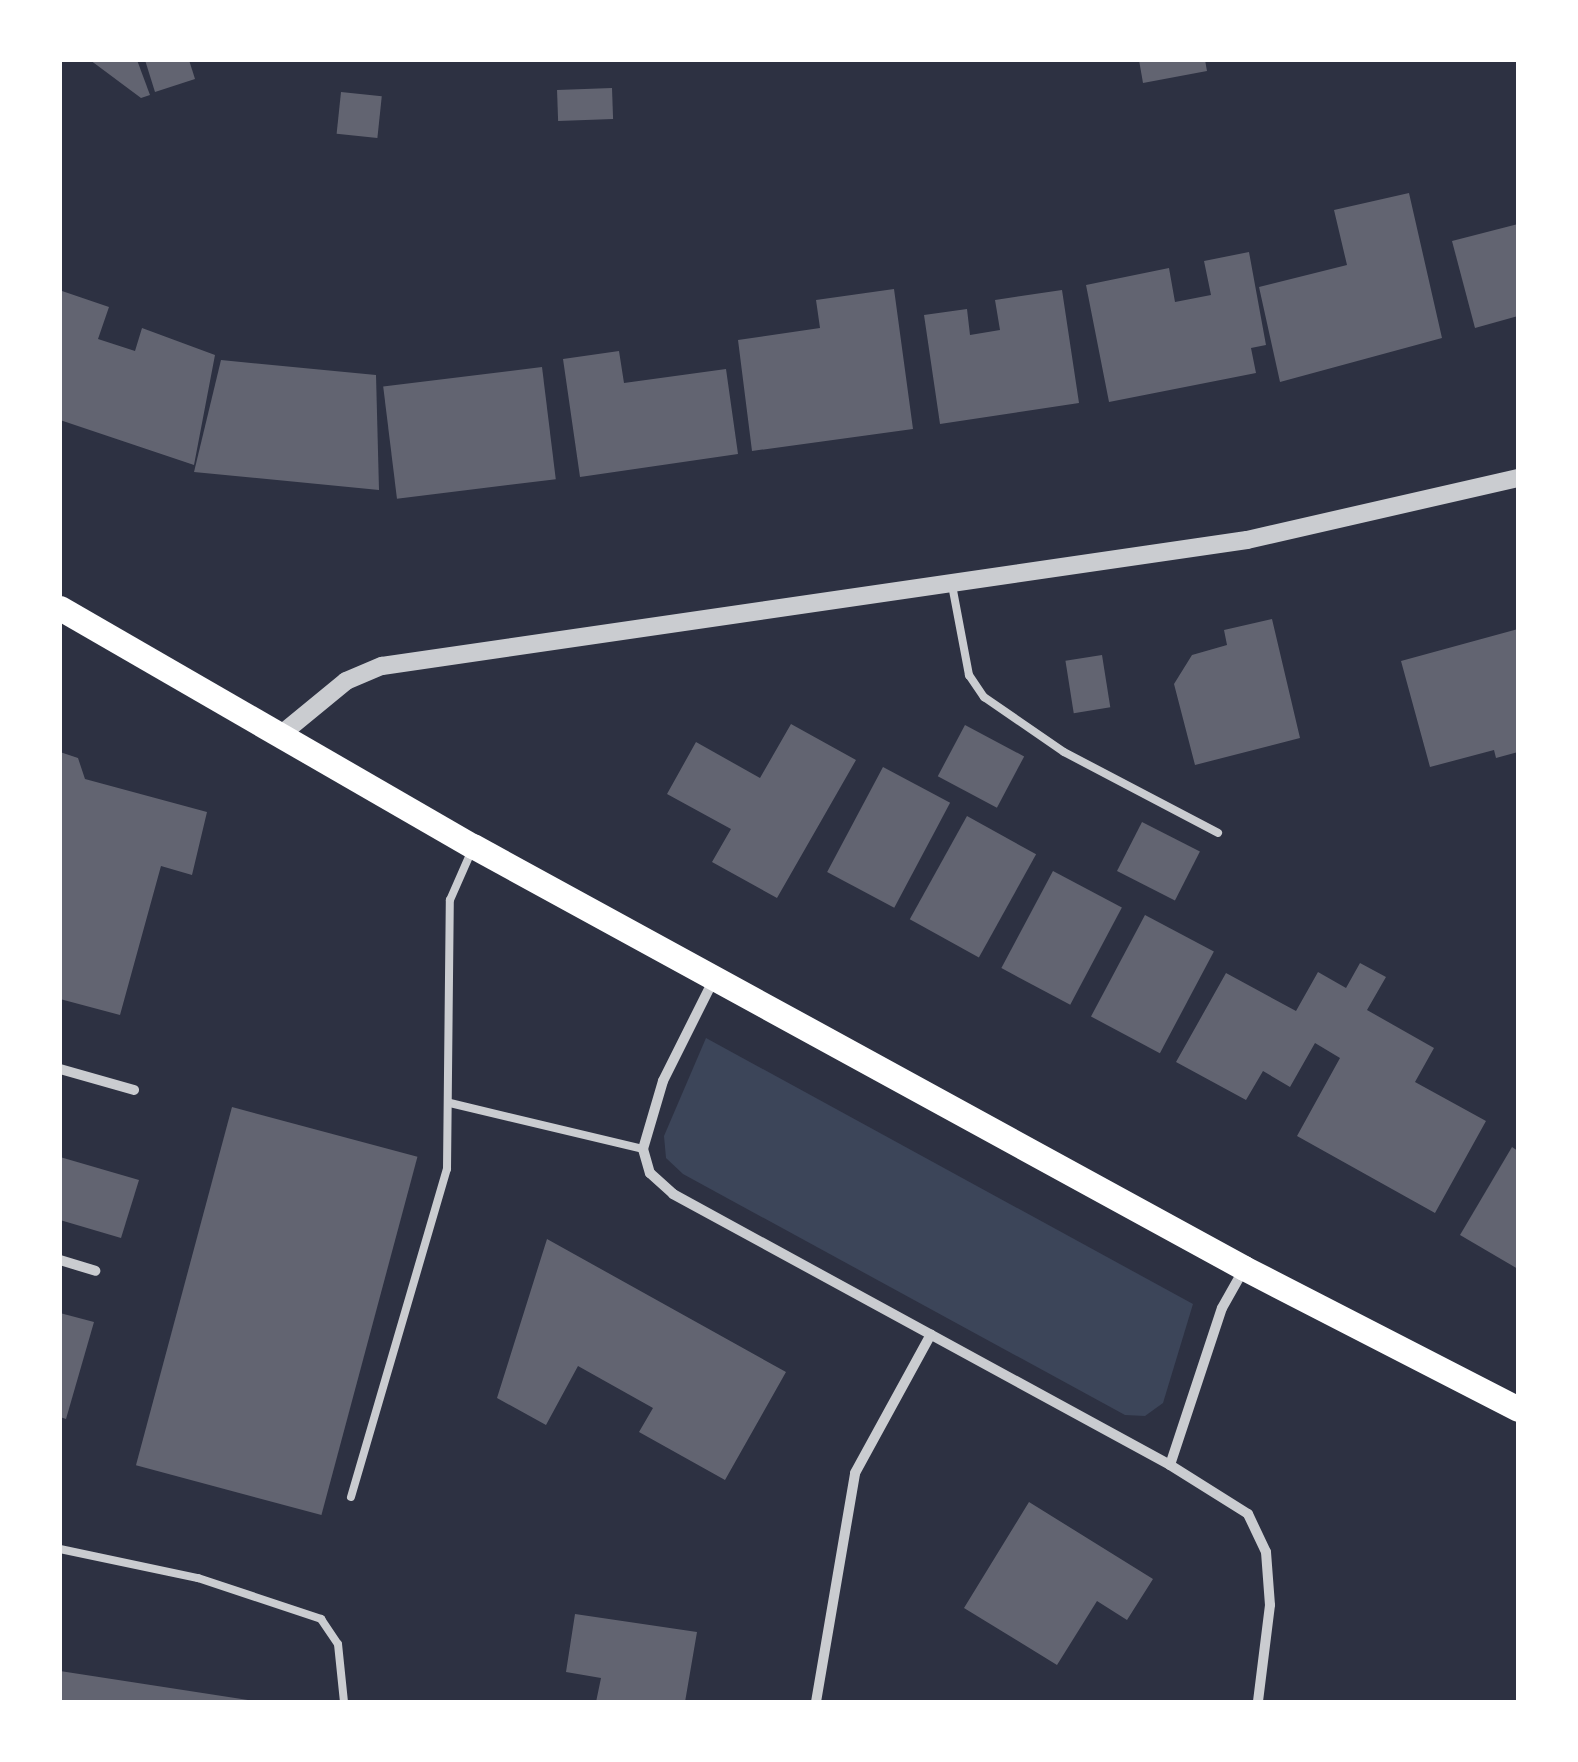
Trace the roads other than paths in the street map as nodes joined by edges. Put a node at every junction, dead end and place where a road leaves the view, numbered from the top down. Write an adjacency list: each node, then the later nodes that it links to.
1 (1518, 478): 2 (street)
2 (952, 584): 4 (street); 5 (lane)
3 (60, 608): 4 (main road)
4 (284, 732): 6 (main road)
5 (1218, 833)
6 (473, 846): 7 (main road); 10 (lane)
7 (716, 974): 11 (street); 13 (main road)
8 (60, 1069): 9 (street)
9 (134, 1090)
10 (450, 1103): 11 (lane); 18 (lane)
11 (642, 1149): 15 (street)
12 (60, 1260): 14 (street)
13 (1244, 1268): 16 (main road); 17 (street)
14 (94, 1271)
15 (931, 1334): 17 (street); 21 (street)
16 (1518, 1409)
17 (1170, 1465): 22 (street)
18 (351, 1497)
19 (60, 1549): 20 (lane)
20 (344, 1702)
21 (816, 1702)
22 (1258, 1702)

